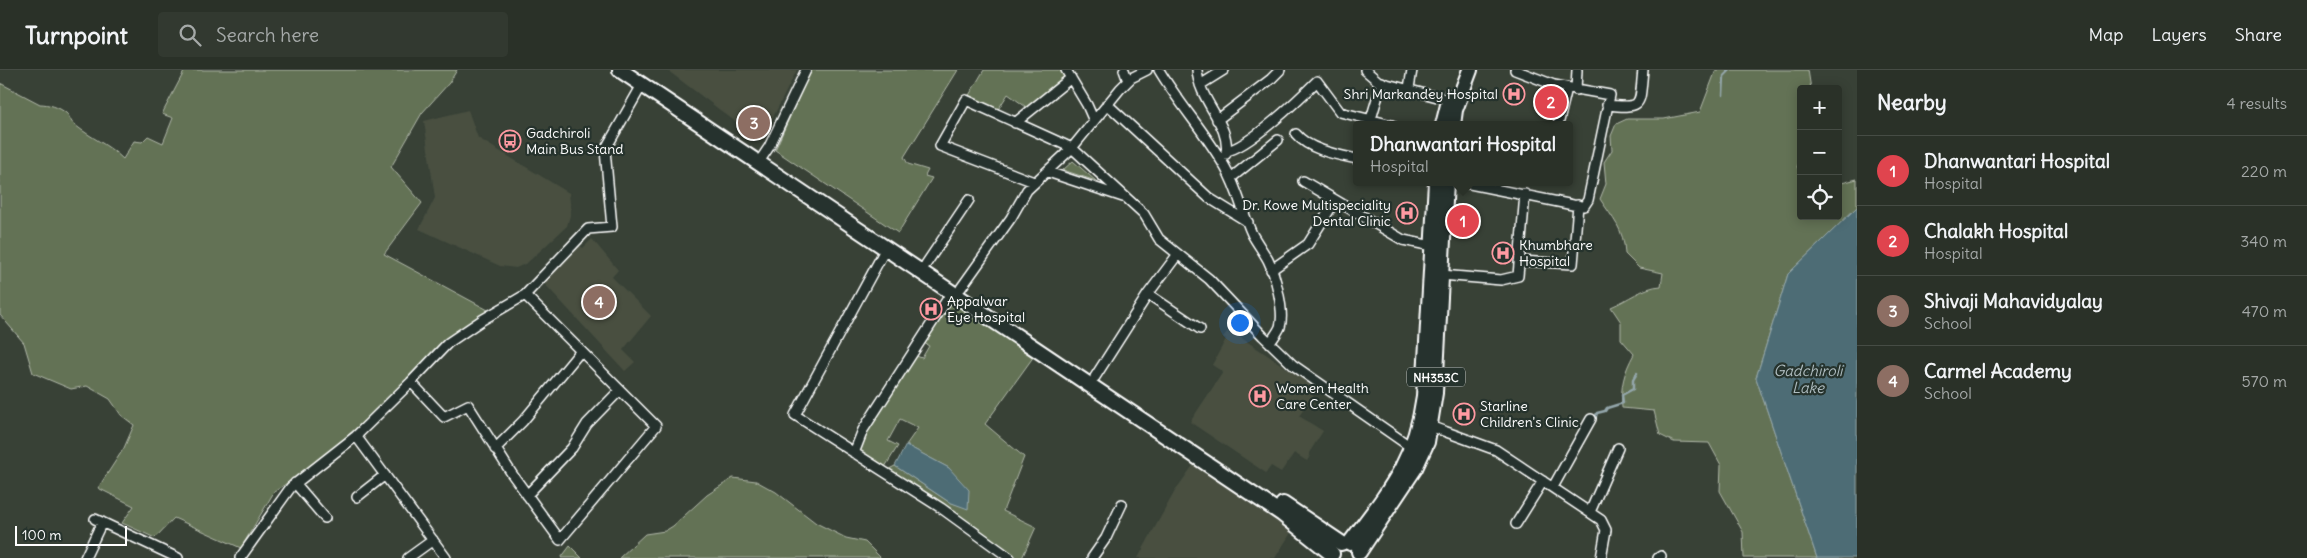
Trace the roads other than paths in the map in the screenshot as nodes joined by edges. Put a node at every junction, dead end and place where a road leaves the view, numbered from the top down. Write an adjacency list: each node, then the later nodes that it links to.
1 (620, 70): 20 (highway)
2 (636, 70): 40 (highway)
3 (806, 70): 40 (street)
4 (1124, 70): 18 (street)
5 (1147, 70): 18 (street)
6 (1159, 70): 41 (street)
7 (1197, 70): 21 (street)
8 (1224, 70): 21 (street)
9 (1280, 70): 29 (street)
10 (1365, 70): 19 (street)
11 (1412, 70): 22 (street)
12 (1460, 70): 24 (highway)
13 (1470, 70): 32 (highway)
14 (1515, 70): 23 (street)
15 (1577, 70): 23 (street)
16 (1643, 70): 26 (street)
17 (1069, 74): 28 (street); 34 (street)
18 (1128, 81): 25 (street)
19 (1382, 82): 22 (street); 27 (street)
20 (642, 85): 40 (highway); 64 (street)
21 (1200, 85): 29 (street)
22 (1409, 88): 24 (street)
23 (1572, 89): 26 (street); 33 (street)
24 (1449, 100): 31 (highway)
25 (1108, 104): 28 (street); 54 (street)
26 (1607, 105): 53 (street)
27 (1371, 119): 30 (street); 38 (street)
28 (1094, 120): 37 (street)
29 (1217, 120): 38 (street)
30 (1378, 121)
31 (1444, 121)
32 (1454, 121)
33 (1560, 121)
34 (1015, 123): 37 (street); 45 (street)
35 (1296, 134): 39 (street)
36 (1278, 140): 43 (street)
37 (1072, 148): 42 (street); 50 (street)
38 (1226, 151): 41 (street)
39 (1353, 158)
40 (761, 159): 56 (highway); 59 (highway)
41 (1224, 164): 43 (street)
42 (1048, 172): 45 (street); 50 (street)
43 (1231, 178): 54 (street)
44 (1303, 181): 52 (street)
45 (1034, 182): 62 (street)
46 (1436, 186): 55 (highway, NH353C)
47 (1446, 186): 61 (highway, NH353C)
48 (1482, 186): 49 (street)
49 (1525, 194): 53 (street); 58 (street)
50 (1126, 198): 57 (street)
51 (969, 200): 59 (street)
52 (1335, 201): 55 (street); 60 (street)
53 (1578, 205): 58 (street)
54 (1248, 222): 60 (street)
55 (1432, 246): 76 (highway, NH353C)
56 (886, 248): 62 (highway); 77 (street)
57 (1178, 254): 63 (street); 66 (street)
58 (1519, 261): 61 (street)
59 (926, 264): 62 (highway)
60 (1271, 270): 66 (street)
61 (1441, 275): 72 (highway, NH353C)
62 (956, 290): 68 (highway); 77 (street); 89 (highway)
63 (1148, 294): 65 (street); 68 (street)
64 (525, 296): 67 (street); 69 (street)
65 (1200, 329)
66 (1270, 343): 76 (street)
67 (580, 352): 70 (street); 75 (street)
68 (1095, 376): 89 (highway)
69 (411, 382): 73 (street); 75 (street)
70 (620, 390): 82 (street); 82 (street)
71 (1591, 419): 81 (street)
72 (1430, 426): 76 (highway, NH353C); 79 (street)
73 (356, 436): 78 (street); 80 (street)
74 (1618, 448): 85 (street)
75 (495, 449): 82 (street)
76 (1417, 451): 89 (highway, NH353C)
77 (854, 453): 95 (street)
78 (385, 475): 83 (street); 88 (street)
79 (1543, 481): 81 (street); 87 (street)
80 (295, 483): 86 (street); 92 (street)
81 (1553, 487): 85 (street)
82 (527, 495)
83 (357, 497)
84 (1122, 504): 96 (street)
85 (1590, 512): 97 (street)
86 (325, 518)
87 (1516, 524)
88 (433, 540): 93 (street); 94 (street)
89 (1350, 553)
90 (173, 557): 91 (street)
91 (85, 558)
92 (240, 558)
93 (408, 558)
94 (446, 558)
95 (1010, 558)
96 (1092, 558)
97 (1601, 558)

